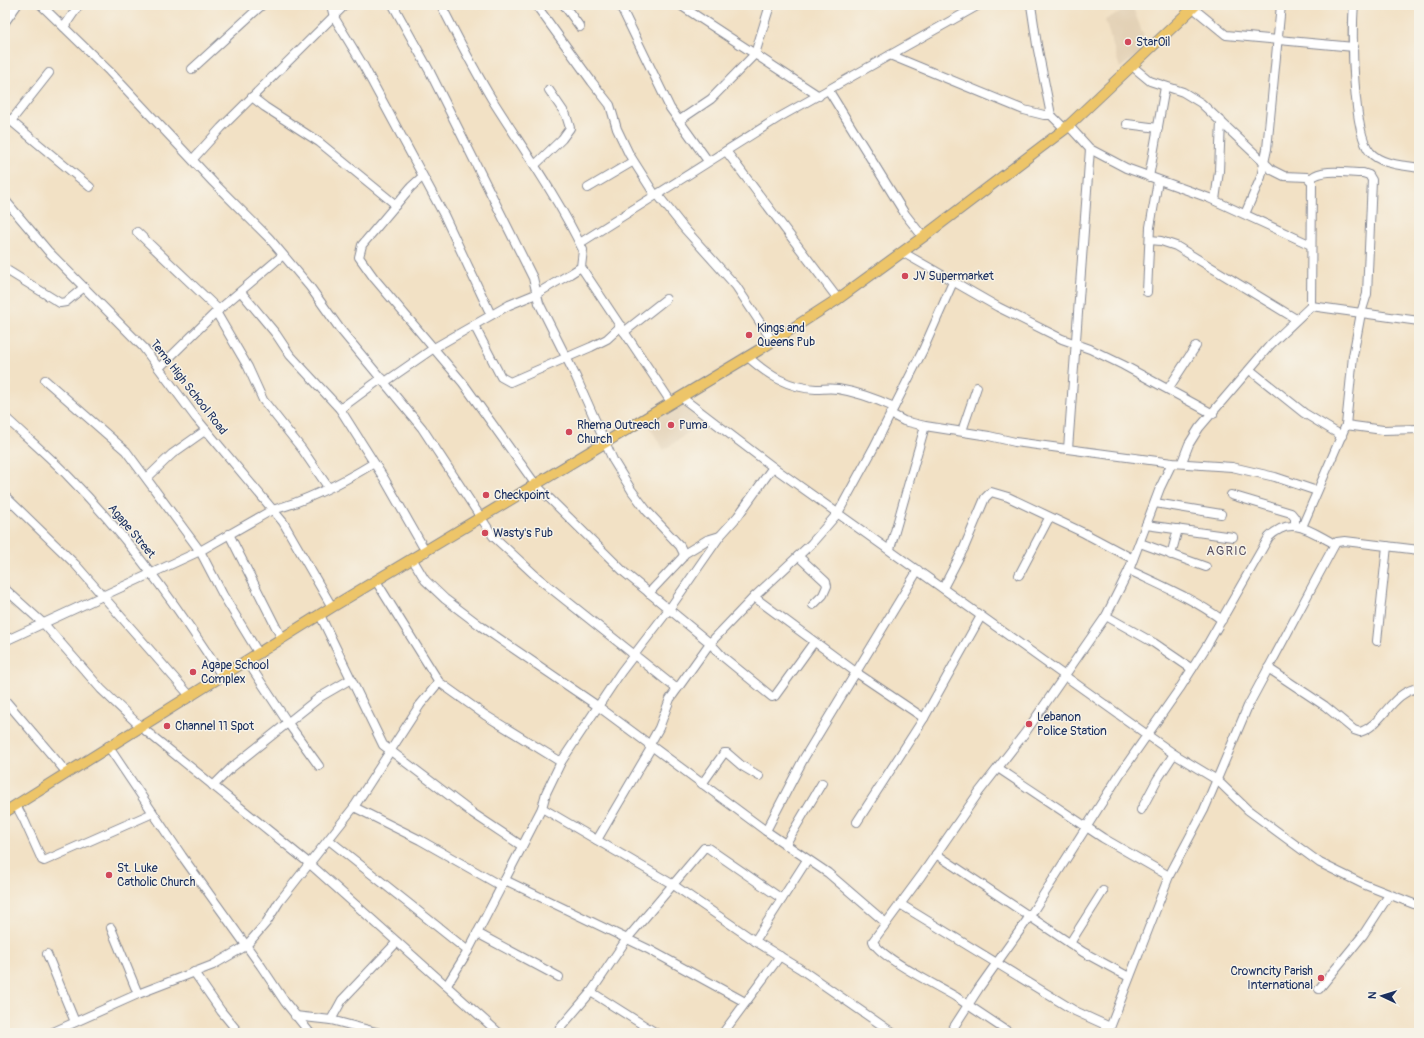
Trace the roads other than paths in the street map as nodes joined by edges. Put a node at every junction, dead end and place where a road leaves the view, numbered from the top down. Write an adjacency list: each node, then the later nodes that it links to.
1 (17, 5): 21 (street)
2 (41, 5): 22 (street)
3 (79, 5): 22 (street)
4 (262, 5): 29 (street)
5 (331, 5): 20 (street)
6 (345, 5): 20 (street)
7 (393, 5): 75 (street)
8 (441, 5): 49 (street)
9 (536, 5): 47 (street)
10 (564, 5): 23 (street)
11 (620, 5): 38 (street)
12 (680, 5): 19 (street)
13 (770, 5): 26 (street)
14 (979, 5): 27 (street)
15 (1032, 5): 36 (street)
16 (1281, 5): 24 (street)
17 (1354, 5): 25 (street)
18 (1194, 6): 24 (street); 28 (main road)
19 (691, 8): 26 (street)
20 (334, 17): 35 (street); 51 (street)
21 (5, 22)
22 (64, 27): 45 (street)
23 (580, 27)
24 (1278, 39): 25 (street); 48 (street)
25 (1354, 47): 50 (street)
26 (755, 54): 34 (street); 38 (street)
27 (890, 55): 33 (street); 36 (street)
28 (1132, 66): 31 (street); 41 (main road)
29 (192, 69)
30 (49, 73): 37 (street)
31 (1165, 87): 39 (street); 42 (street)
32 (549, 90): 49 (street)
33 (829, 91): 34 (street); 63 (street)
34 (819, 96): 44 (street)
35 (252, 97): 45 (street); 60 (street)
36 (1051, 115): 41 (street)
37 (8, 119): 55 (street)
38 (680, 120): 46 (street)
39 (1221, 121): 48 (street); 59 (street)
40 (1127, 124): 42 (street)
41 (1066, 127): 43 (street); 63 (main road)
42 (1158, 128): 52 (street)
43 (1090, 149): 52 (street); 87 (street)
44 (726, 151): 46 (street); 77 (street)
45 (193, 159): 68 (street)
46 (708, 161): 57 (street)
47 (632, 162): 56 (street); 57 (street)
48 (1265, 164): 53 (street); 61 (street)
49 (535, 165): 65 (street)
50 (1419, 168)
51 (422, 177): 60 (street); 81 (street)
52 (1149, 177): 54 (street)
53 (1311, 178): 66 (street); 80 (street)
54 (1158, 181): 59 (street); 64 (street)
55 (90, 187)
56 (588, 188)
57 (656, 194): 65 (street); 86 (street)
58 (5, 200): 72 (street, Tema High School Road)
59 (1215, 200): 61 (street)
60 (396, 205): 89 (street)
61 (1245, 214): 66 (street)
62 (137, 232): 79 (street)
63 (923, 238): 67 (main road)
64 (1150, 240): 74 (street); 82 (street)
65 (580, 243): 69 (street)
66 (1311, 245): 78 (street)
67 (902, 252): 71 (street); 77 (main road)
68 (283, 255): 73 (street); 95 (street)
69 (580, 267): 75 (street); 85 (street)
70 (5, 269): 72 (street)
71 (953, 282): 87 (street); 101 (street)
72 (83, 288): 92 (street, Tema High School Road)
73 (241, 292): 79 (street); 100 (street)
74 (1148, 292)
75 (536, 294): 81 (street); 90 (street)
76 (666, 299): 85 (street)
77 (838, 299): 86 (main road)
78 (1311, 306): 80 (street); 82 (street)
79 (218, 311): 92 (street); 118 (street)
80 (1361, 312): 83 (street); 104 (street)
81 (491, 315): 84 (street)
82 (1296, 319): 93 (street)
83 (1419, 321)
84 (474, 325): 89 (street); 90 (street)
85 (623, 329): 90 (street); 99 (street)
86 (773, 342): 91 (main road)
87 (1075, 344): 97 (street); 111 (street)
88 (1196, 346): 97 (street)
89 (434, 348): 95 (street); 117 (street)
90 (566, 357): 110 (street)
91 (748, 357): 98 (main road); 101 (street)
92 (159, 368): 106 (street, Tema High School Road)
93 (1250, 370): 102 (street); 109 (street)
94 (45, 380): 116 (street)
95 (383, 380): 100 (street); 127 (street)
96 (977, 387): 108 (street)
97 (1168, 389): 102 (street)
98 (681, 397): 99 (main road); 115 (street)
99 (671, 402): 110 (main road)
100 (340, 409): 113 (street)
101 (892, 411): 105 (street); 124 (street)
102 (1213, 414): 112 (street)
103 (5, 417): 149 (street, Agape Street)
104 (1346, 425): 107 (street); 109 (street)
105 (925, 426): 108 (street); 137 (street)
106 (206, 430): 116 (street); 123 (street, Tema High School Road)
107 (1419, 430)
108 (962, 431): 111 (street)
109 (1342, 436): 119 (street)
110 (605, 442): 117 (main road); 141 (street)
111 (1068, 449): 114 (street)
112 (1182, 462): 114 (street); 119 (street)
113 (374, 463): 118 (street); 140 (street)
114 (1172, 463): 122 (street)
115 (773, 467): 124 (street); 132 (street)
116 (146, 478): 139 (street)
117 (536, 485): 127 (main road); 154 (street)
118 (328, 487): 123 (street)
119 (1317, 491): 129 (street)
120 (1232, 495): 129 (street)
121 (5, 496): 155 (street)
122 (1155, 503): 125 (street); 128 (street)
123 (272, 510): 131 (street); 158 (street, Tema High School Road)
124 (838, 513): 137 (street); 143 (street)
125 (1221, 514)
126 (1050, 518): 144 (street); 150 (street); 152 (street)
127 (481, 519): 140 (main road); 171 (street)
128 (1146, 525): 130 (street); 134 (street)
129 (1298, 526): 135 (street); 163 (street)
130 (1178, 529): 133 (street); 142 (street)
131 (229, 534): 139 (street); 165 (street)
132 (720, 536): 141 (street); 159 (street)
133 (1233, 537)
134 (1140, 543): 142 (street); 144 (street)
135 (1335, 544): 136 (street); 173 (street)
136 (1387, 546): 138 (street); 167 (street)
137 (890, 549): 147 (street)
138 (1419, 550)
139 (200, 551): 149 (street); 170 (street)
140 (426, 552): 145 (main road)
141 (684, 554): 154 (street)
142 (1171, 555): 146 (street)
143 (798, 556): 156 (street); 157 (street)
144 (1133, 559): 148 (street)
145 (413, 560): 151 (main road); 184 (street)
146 (1206, 567)
147 (918, 570): 152 (street); 175 (street)
148 (1129, 570): 162 (street); 163 (street)
149 (151, 572): 155 (street); 176 (street, Agape Street)
150 (1019, 576)
151 (376, 581): 158 (main road); 179 (street)
152 (943, 588): 161 (street)
153 (5, 589): 164 (street)
154 (649, 593): 159 (street)
155 (104, 596): 164 (street); 182 (street)
156 (754, 597): 168 (street); 169 (street)
157 (813, 605)
158 (332, 607): 160 (main road)
159 (670, 608): 169 (street); 171 (street)
160 (320, 615): 165 (main road); 178 (street)
161 (981, 616): 177 (street); 185 (street)
162 (1106, 616): 174 (street); 177 (street)
163 (1222, 620): 174 (street)
164 (44, 624): 166 (street); 187 (street)
165 (282, 639): 170 (main road)
166 (5, 641)
167 (1377, 641)
168 (814, 642): 169 (street); 175 (street)
169 (710, 643): 181 (street)
170 (259, 654): 172 (main road)
171 (634, 655): 181 (street); 184 (street)
172 (247, 661): 176 (main road); 186 (street)
173 (1268, 668): 180 (street); 198 (street)
174 (1192, 669): 188 (street)
175 (857, 673): 185 (street); 210 (street)
176 (222, 676): 182 (main road)
177 (1065, 676): 188 (street); 195 (street)
178 (351, 679): 186 (street); 191 (street)
179 (439, 682): 191 (street); 193 (street)
180 (1419, 688)
181 (677, 689): 190 (street)
182 (191, 697): 187 (main road)
183 (5, 700): 196 (street)
184 (599, 707): 190 (street); 193 (street)
185 (924, 718): 208 (street)
186 (288, 723): 194 (street); 201 (street)
187 (141, 727): 189 (main road); 201 (street)
188 (1148, 734): 192 (street); 209 (street)
189 (108, 746): 196 (main road); 207 (street)
190 (650, 747): 200 (street); 212 (street)
191 (392, 751): 203 (street); 214 (street)
192 (1174, 754): 198 (street); 205 (street)
193 (561, 762): 204 (street)
194 (319, 766)
195 (998, 768): 209 (street); 215 (street)
196 (67, 773): 202 (main road)
197 (759, 776): 200 (street)
198 (1216, 780): 218 (street); 222 (street)
199 (822, 783): 213 (street)
200 (702, 784): 210 (street)
201 (213, 786): 217 (street)
202 (16, 805): 206 (main road); 207 (street)
203 (354, 807): 211 (street); 219 (street)
204 (542, 808): 212 (street); 214 (street)
205 (1141, 810)
206 (5, 812)
207 (153, 813): 234 (street)
208 (857, 822)
209 (1087, 826): 218 (street); 226 (street)
210 (766, 832): 213 (street)
211 (329, 840): 217 (street); 235 (street)
212 (597, 840): 220 (street)
213 (784, 845): 216 (street)
214 (522, 846): 219 (street)
215 (936, 854): 224 (street); 226 (street)
216 (807, 860): 223 (street); 227 (street)
217 (310, 864): 231 (street); 234 (street)
218 (1169, 876): 241 (street)
219 (503, 883): 229 (street); 230 (street)
220 (672, 884): 223 (street); 230 (street); 232 (street)
221 (1103, 891): 233 (street)
222 (1389, 895): 225 (street); 243 (street)
223 (782, 899): 232 (street)
224 (900, 904): 227 (street); 238 (street)
225 (1419, 906)
226 (1030, 916): 233 (street); 238 (street)
227 (886, 923): 247 (street)
228 (111, 928): 245 (street)
229 (477, 933): 235 (street); 240 (street)
230 (626, 940): 244 (street); 246 (street)
231 (397, 942): 242 (street); 249 (street)
232 (755, 942): 237 (street)
233 (1070, 943): 241 (street)
234 (246, 946): 239 (street); 248 (street)
235 (468, 951): 242 (street)
236 (47, 954): 250 (street)
237 (780, 956): 246 (street); 260 (street)
238 (996, 964): 247 (street); 251 (street)
239 (194, 972): 245 (street); 253 (street)
240 (559, 977)
241 (1129, 977): 251 (street)
242 (447, 985): 256 (street)
243 (1319, 989)
244 (591, 992): 257 (street); 258 (street)
245 (138, 994): 250 (street)
246 (745, 1002): 259 (street)
247 (968, 1005): 261 (street); 262 (street)
248 (295, 1016): 249 (street); 254 (street)
249 (331, 1020): 255 (street)
250 (75, 1022): 252 (street)
251 (1109, 1030)
252 (51, 1033)
253 (239, 1033)
254 (310, 1033)
255 (380, 1033)
256 (499, 1033)
257 (556, 1033)
258 (656, 1033)
259 (723, 1033)
260 (893, 1033)
261 (950, 1033)
262 (1010, 1033)

